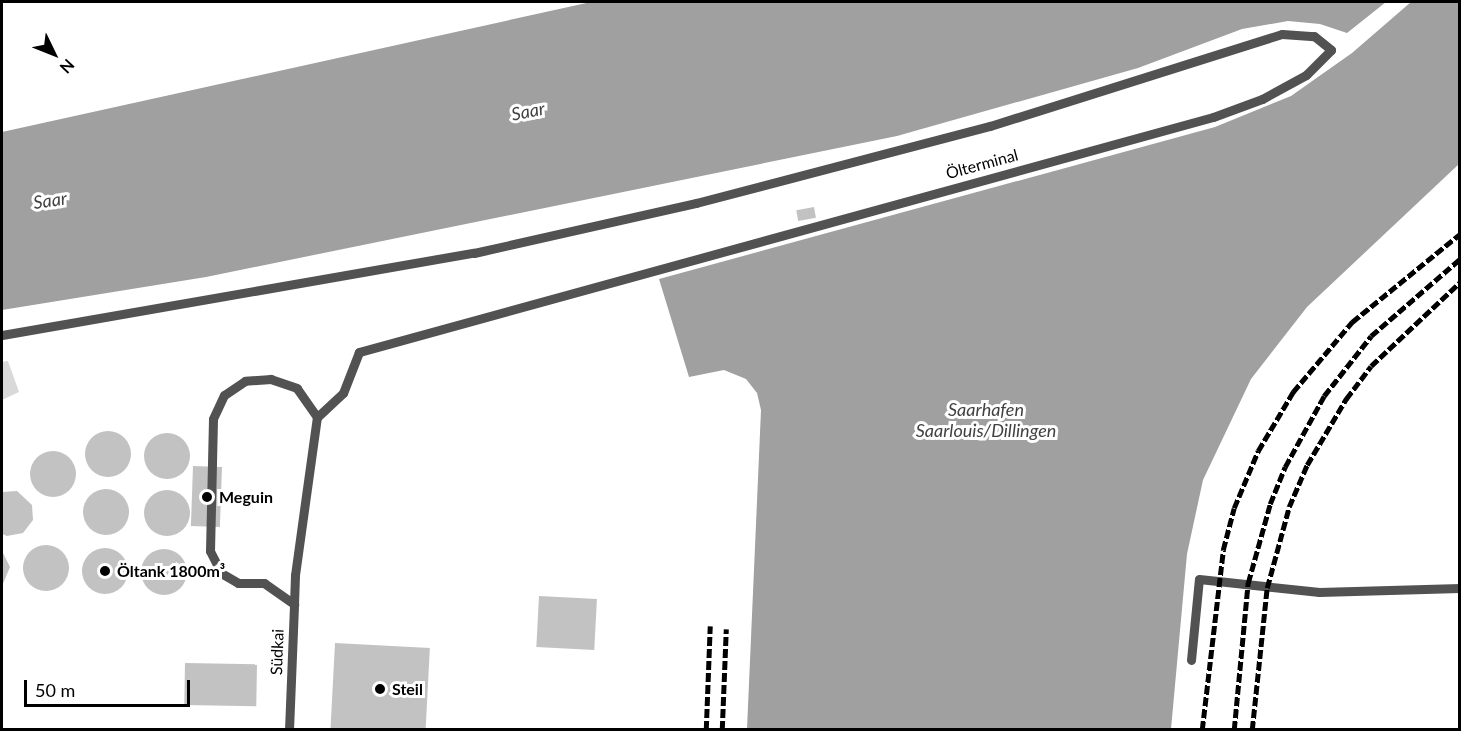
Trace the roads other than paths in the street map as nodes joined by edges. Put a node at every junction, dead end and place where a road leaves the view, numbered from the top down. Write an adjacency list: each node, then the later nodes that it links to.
1 (2, 335): 2 (lane, Ölterminal)
2 (316, 417): 4 (lane, Südkai); 4 (lane)
3 (1460, 588): 5 (lane)
4 (294, 604): 6 (lane, Südkai)
5 (1191, 660)
6 (289, 729)

